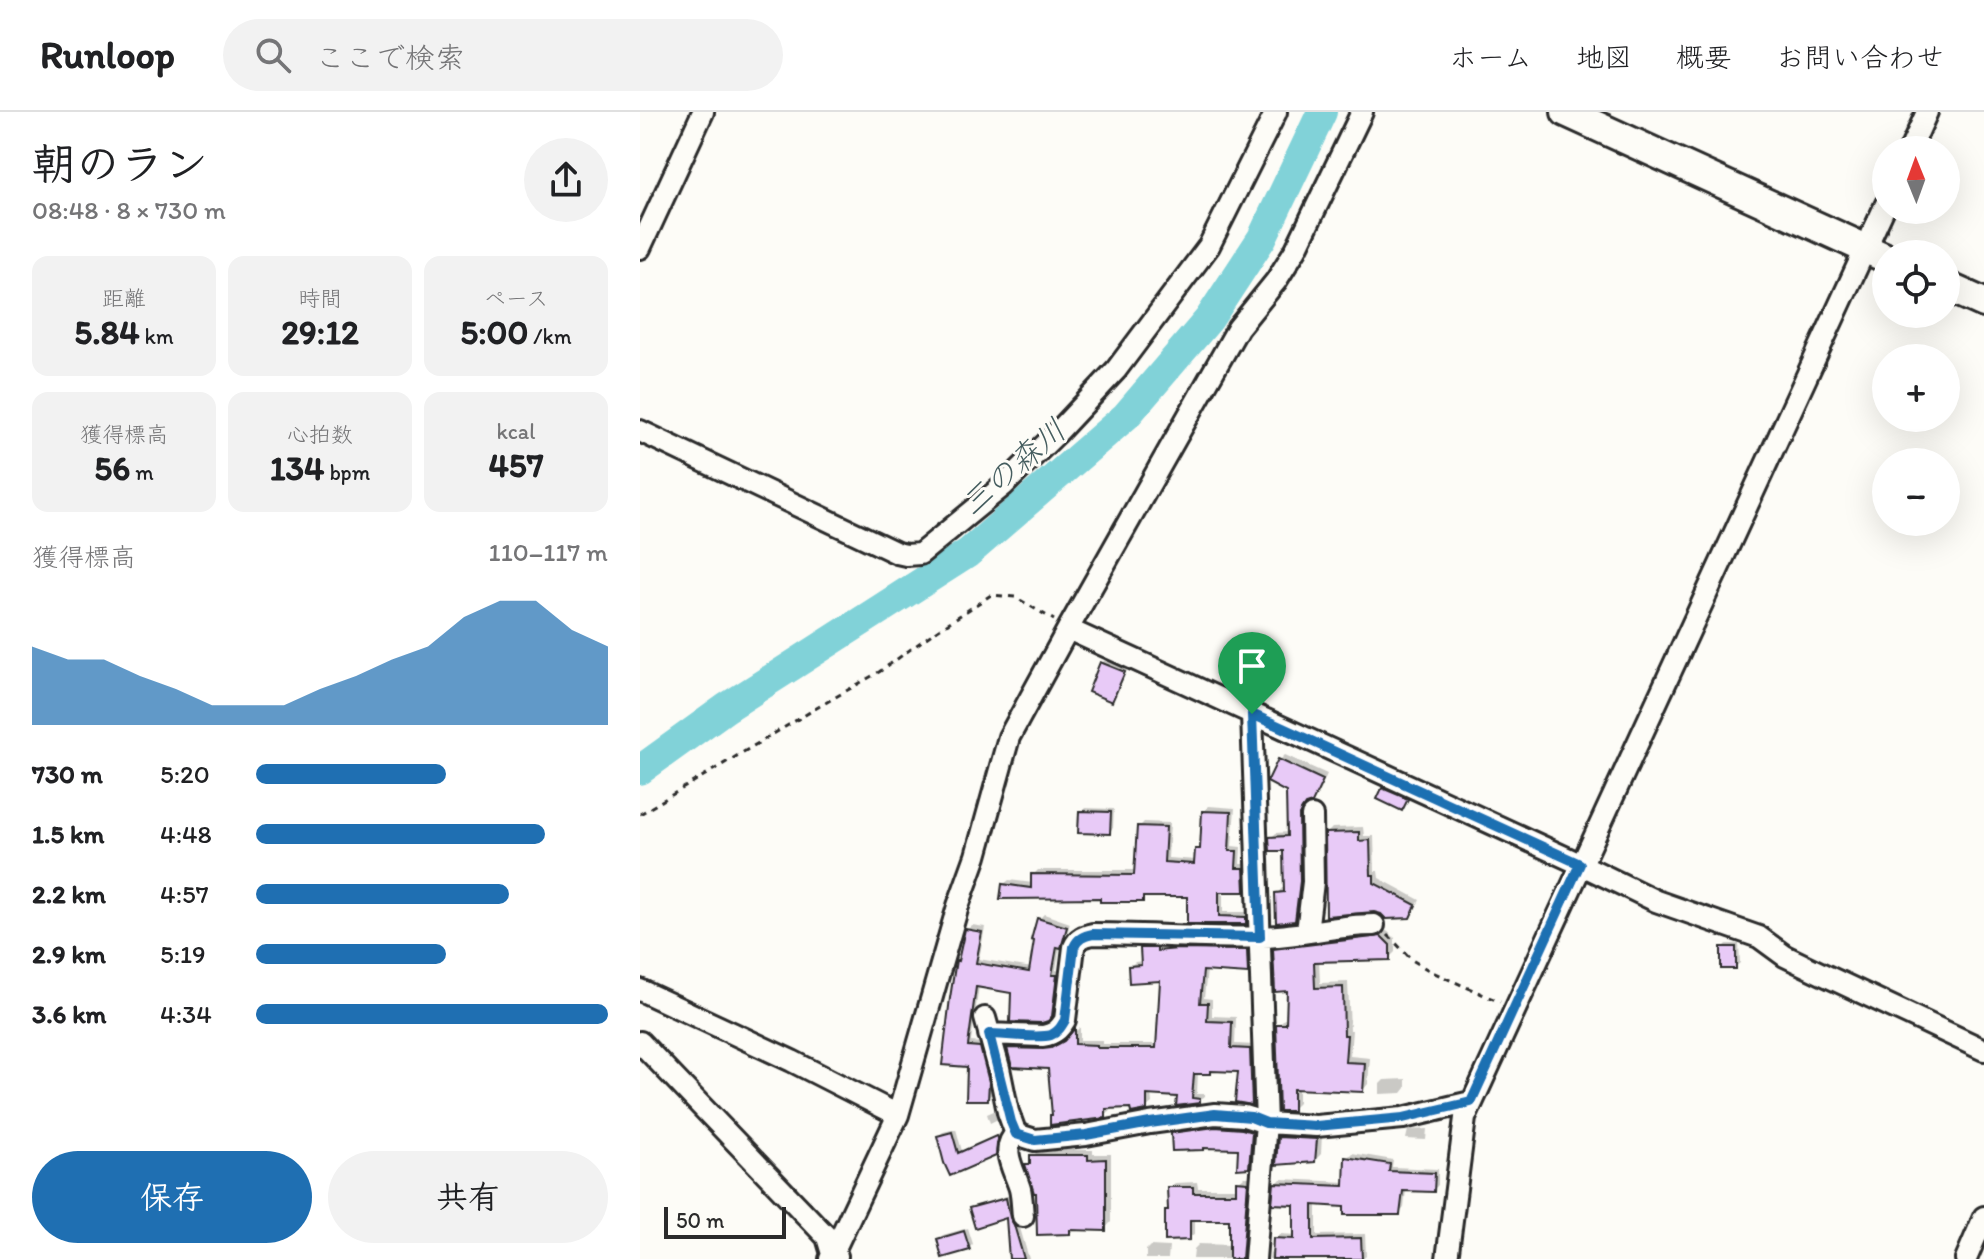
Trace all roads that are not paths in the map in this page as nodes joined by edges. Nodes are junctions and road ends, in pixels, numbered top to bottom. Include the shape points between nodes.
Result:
1 (703, 112) edge
2 (1276, 112) edge
3 (1362, 112) edge
4 (1566, 112) edge
5 (1927, 112) edge
6 (1916, 136) edge
7 (640, 248) edge
8 (1872, 251) edge
9 (1872, 261) edge
10 (1960, 292) edge
11 (1984, 303) edge
12 (640, 431) edge
13 (1068, 629) junction
14 (1252, 714) junction
15 (1312, 816) dead end
16 (1580, 864) junction
17 (1374, 925) road end
18 (1307, 932) junction
19 (1260, 937) junction
20 (640, 990) edge
21 (640, 1042) edge
22 (1984, 1050) edge
23 (1471, 1102) junction
24 (898, 1115) junction
25 (1266, 1123) junction
26 (1016, 1134) junction
27 (1023, 1216) dead end
28 (1984, 1217) edge
29 (835, 1257) edge
30 (1255, 1259) edge
31 (1447, 1259) edge
32 (1966, 1259) edge

1 - 7 street
2 - 12 street via 1209,246 1116,370 1003,486 920,554 897,553
3 - 13 street via 1296,249 1238,328
4 - 8 street
5 - 6 street
9 - 16 street
10 - 11 street
13 - 14 street
13 - 24 street via 1009,737
14 - 16 street
14 - 19 street
15 - 18 street
16 - 22 street via 1656,901 1759,937 1785,956
16 - 23 street
17 - 18 street
18 - 19 street
19 - 25 street
19 - 26 street via 1093,934 1078,939 1061,1027 1043,1036 987,1026
20 - 24 street
21 - 29 street via 827,1237
23 - 25 street via 1403,1118 1316,1126
23 - 31 street
24 - 29 street
25 - 26 street via 1215,1114 1086,1135 1035,1140
25 - 30 street
26 - 27 street via 1008,1146 1009,1161
28 - 32 street

